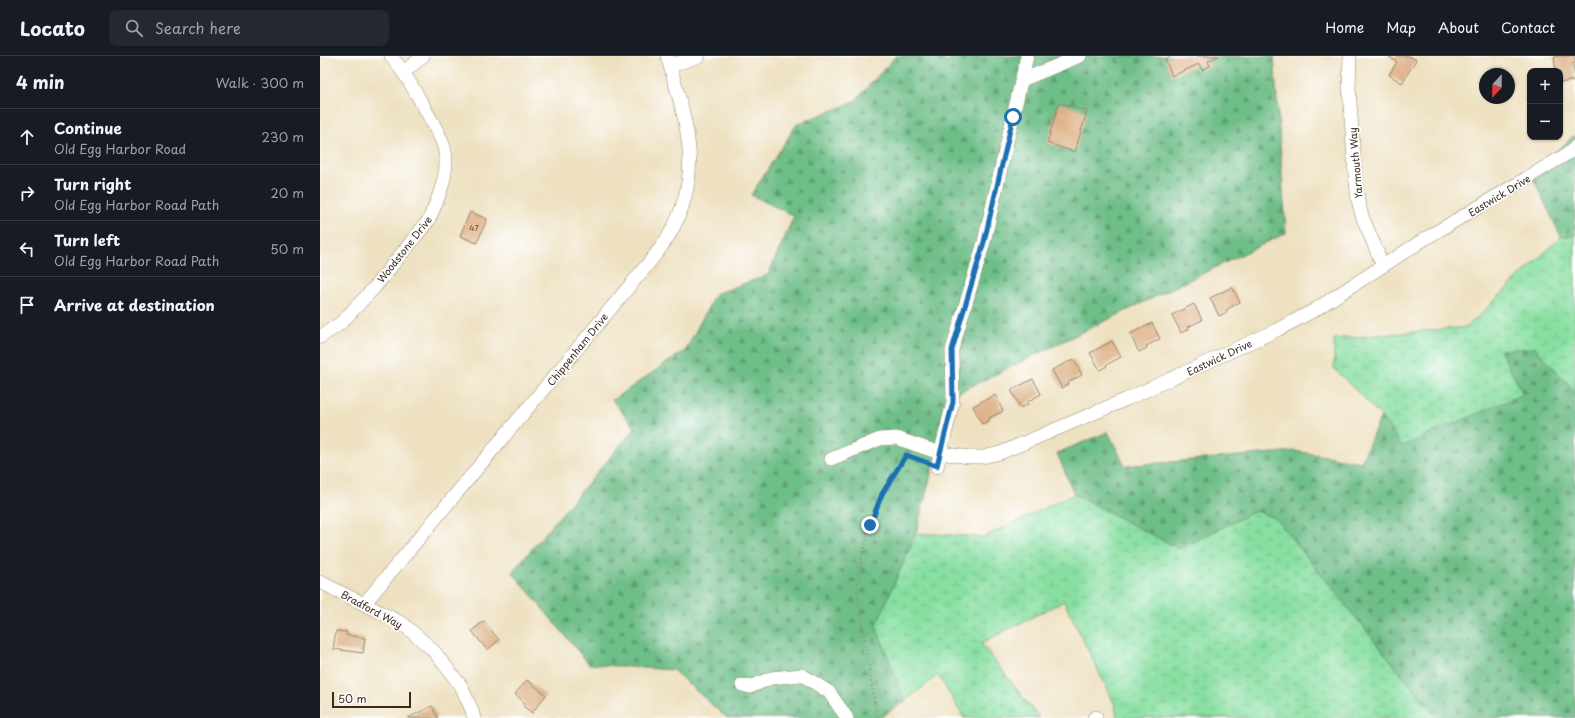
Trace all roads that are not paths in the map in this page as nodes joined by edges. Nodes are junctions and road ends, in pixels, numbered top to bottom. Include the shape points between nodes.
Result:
1 (391, 56) edge
2 (423, 56) edge
3 (699, 56) edge
4 (1027, 56) edge
5 (1080, 56) edge
6 (1350, 56) edge
7 (668, 61) edge
8 (404, 72) junction
9 (1022, 80) junction
10 (1575, 147) edge
11 (1382, 266) junction
12 (320, 337) edge
13 (940, 453) junction
14 (831, 459) dead end
15 (937, 466) road end
16 (320, 582) edge
17 (364, 604) junction
18 (742, 685) dead end
19 (474, 718) edge
20 (847, 718) edge

1 - 8 street, Woodstone Drive
2 - 8 street
3 - 7 street
4 - 9 street
5 - 9 street
6 - 11 street, Yarmouth Way via 1349,88 1358,200
7 - 17 street, Chippenham Drive via 687,129 690,162 684,201 668,237
8 - 12 street, Woodstone Drive via 438,132 444,148 444,179 428,221 374,288 341,323
9 - 13 street via 984,242 952,350 953,402
10 - 11 street, Eastwick Drive
11 - 13 street, Eastwick Drive via 1277,330 1127,399 1000,453 983,457
13 - 14 street, Eastwick Drive via 896,438 880,439
13 - 15 street
16 - 17 street, Bradford Way
17 - 19 street, Bradford Way via 402,623 433,650 461,686
18 - 20 street via 750,687 771,678 802,675 829,692

